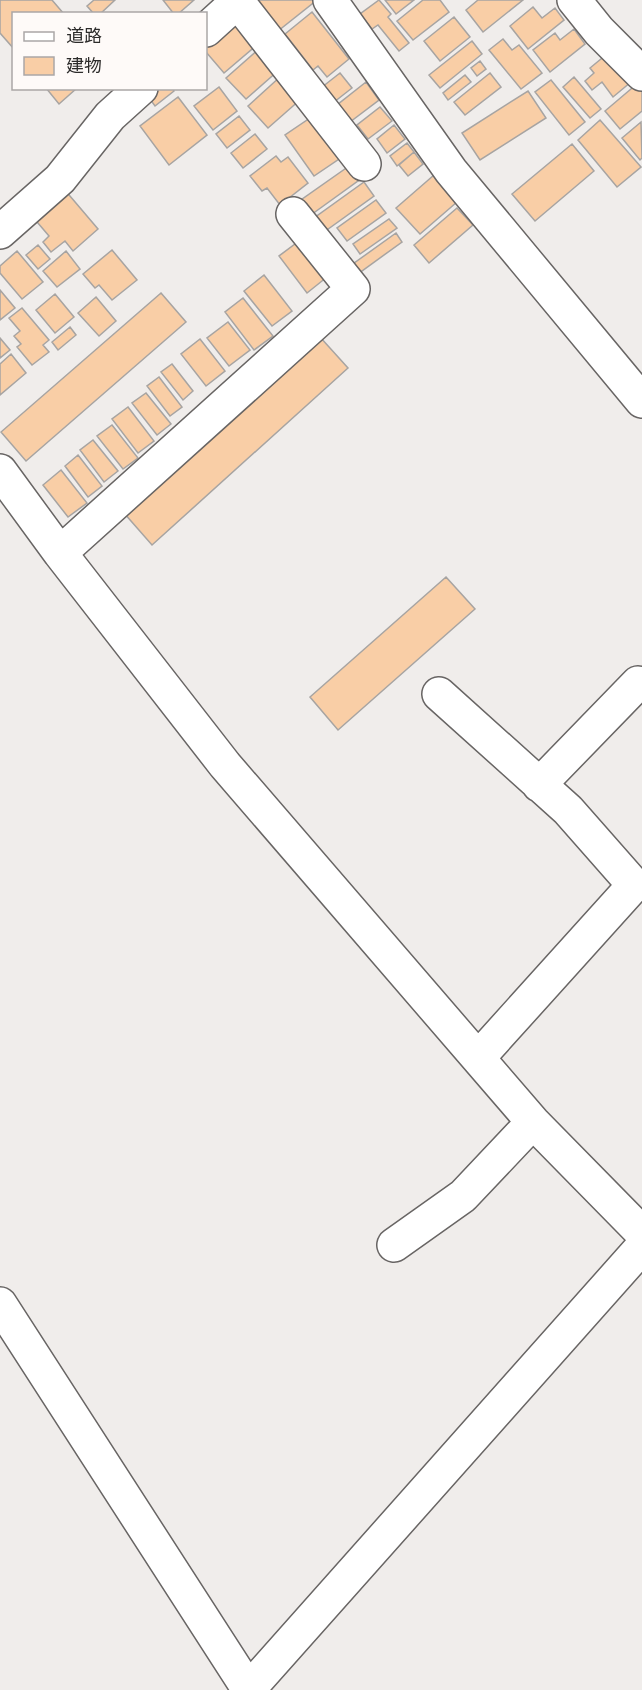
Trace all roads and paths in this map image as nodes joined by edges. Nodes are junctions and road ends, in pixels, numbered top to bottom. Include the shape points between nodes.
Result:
1 (330, 0) edge
2 (574, 0) edge
3 (238, 1) edge
4 (207, 29) edge
5 (642, 74) edge
6 (139, 90) edge
7 (364, 165) dead end
8 (293, 213) dead end
9 (0, 232) edge
10 (637, 385) edge
11 (0, 471) edge
12 (60, 553) junction
13 (638, 683) dead end
14 (439, 694) dead end
15 (539, 785) junction
16 (478, 1058) junction
17 (533, 1122) junction
18 (394, 1245) dead end
19 (640, 1251) edge
20 (0, 1304) edge
21 (248, 1690) edge

1 - 10 street via 451,171
2 - 5 street
3 - 4 street
3 - 7 street
6 - 9 street via 110,116 60,179
8 - 12 street via 353,289
11 - 12 street
12 - 16 street via 225,765
13 - 15 street
14 - 15 street
15 - 16 street via 568,810 634,885
16 - 17 street
17 - 18 street via 463,1196
17 - 19 street
19 - 21 street
20 - 21 street

